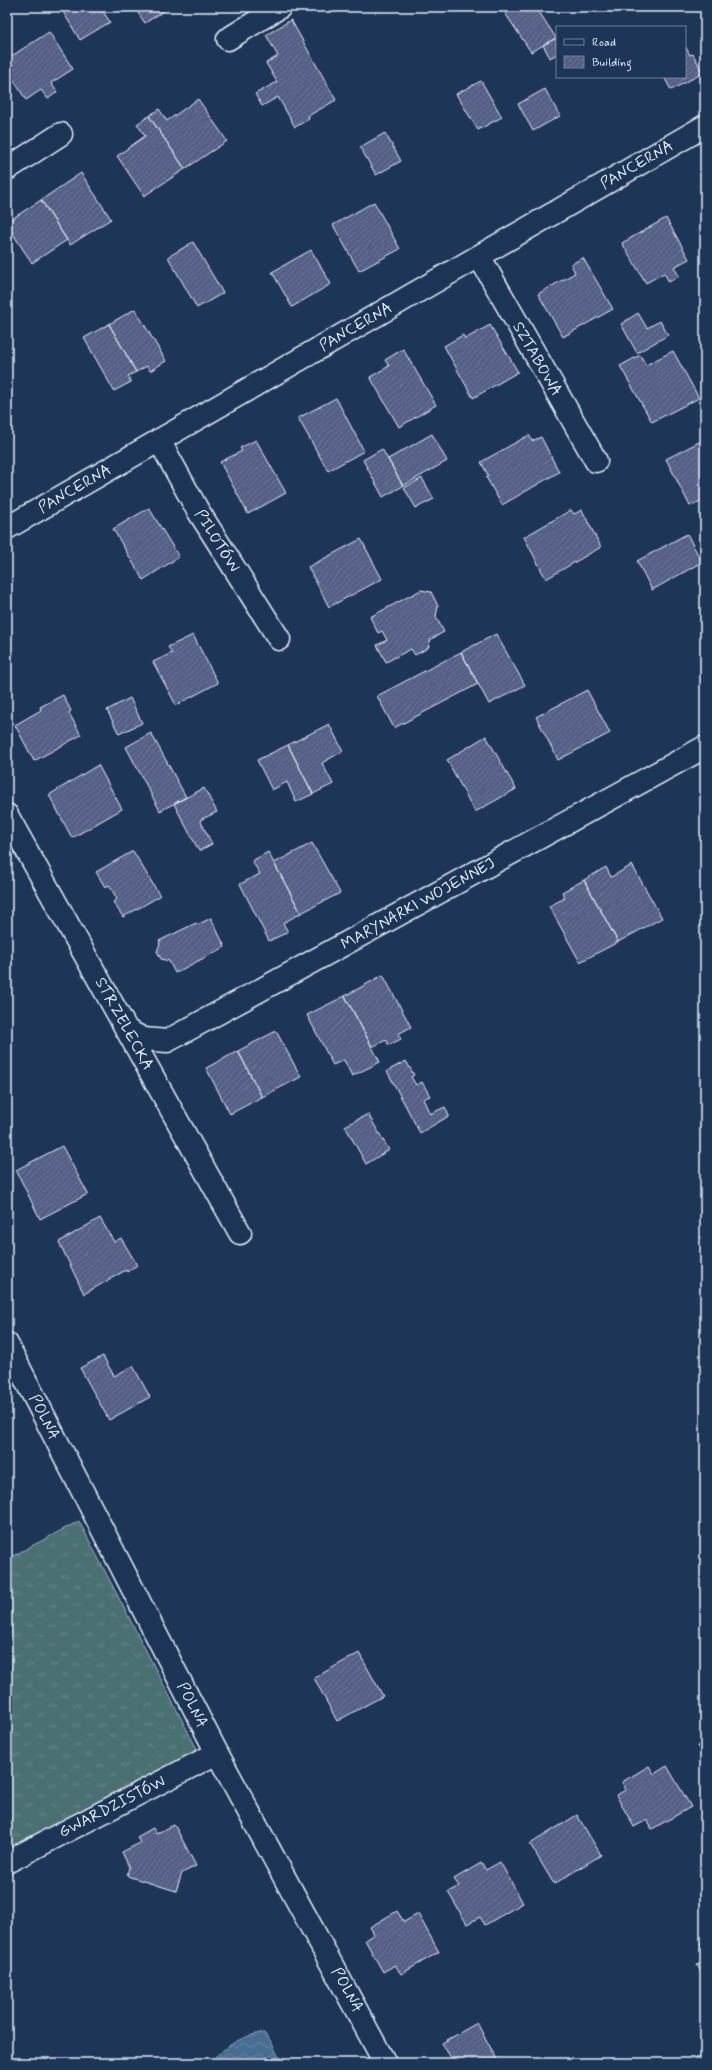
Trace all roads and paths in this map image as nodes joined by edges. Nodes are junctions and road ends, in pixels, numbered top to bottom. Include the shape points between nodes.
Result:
1 (280, 7) edge
2 (228, 39) dead end
3 (705, 126) edge
4 (61, 134) dead end
5 (9, 163) edge
6 (479, 256) junction
7 (159, 440) junction
8 (596, 461) dead end
9 (7, 528) edge
10 (279, 639) dead end
11 (705, 747) edge
12 (7, 815) edge
13 (128, 1031) junction
14 (240, 1233) dead end
15 (7, 1344) edge
16 (217, 1753) junction
17 (7, 1862) edge
18 (385, 2063) edge

1 - 2 street
3 - 6 street, PANCERNA
4 - 5 street
6 - 7 street, PANCERNA
6 - 8 street, SZTABOWA
7 - 9 street, PANCERNA
7 - 10 street, PILOTÓW via 197,509
11 - 13 street, MARYNARKI WOJENNEJ via 167,1041 144,1038
12 - 13 street, STRZELECKA
13 - 14 street, STRZELECKA
15 - 16 street, POLNA
16 - 17 street, GWARDZISTÓW
16 - 18 street, POLNA

